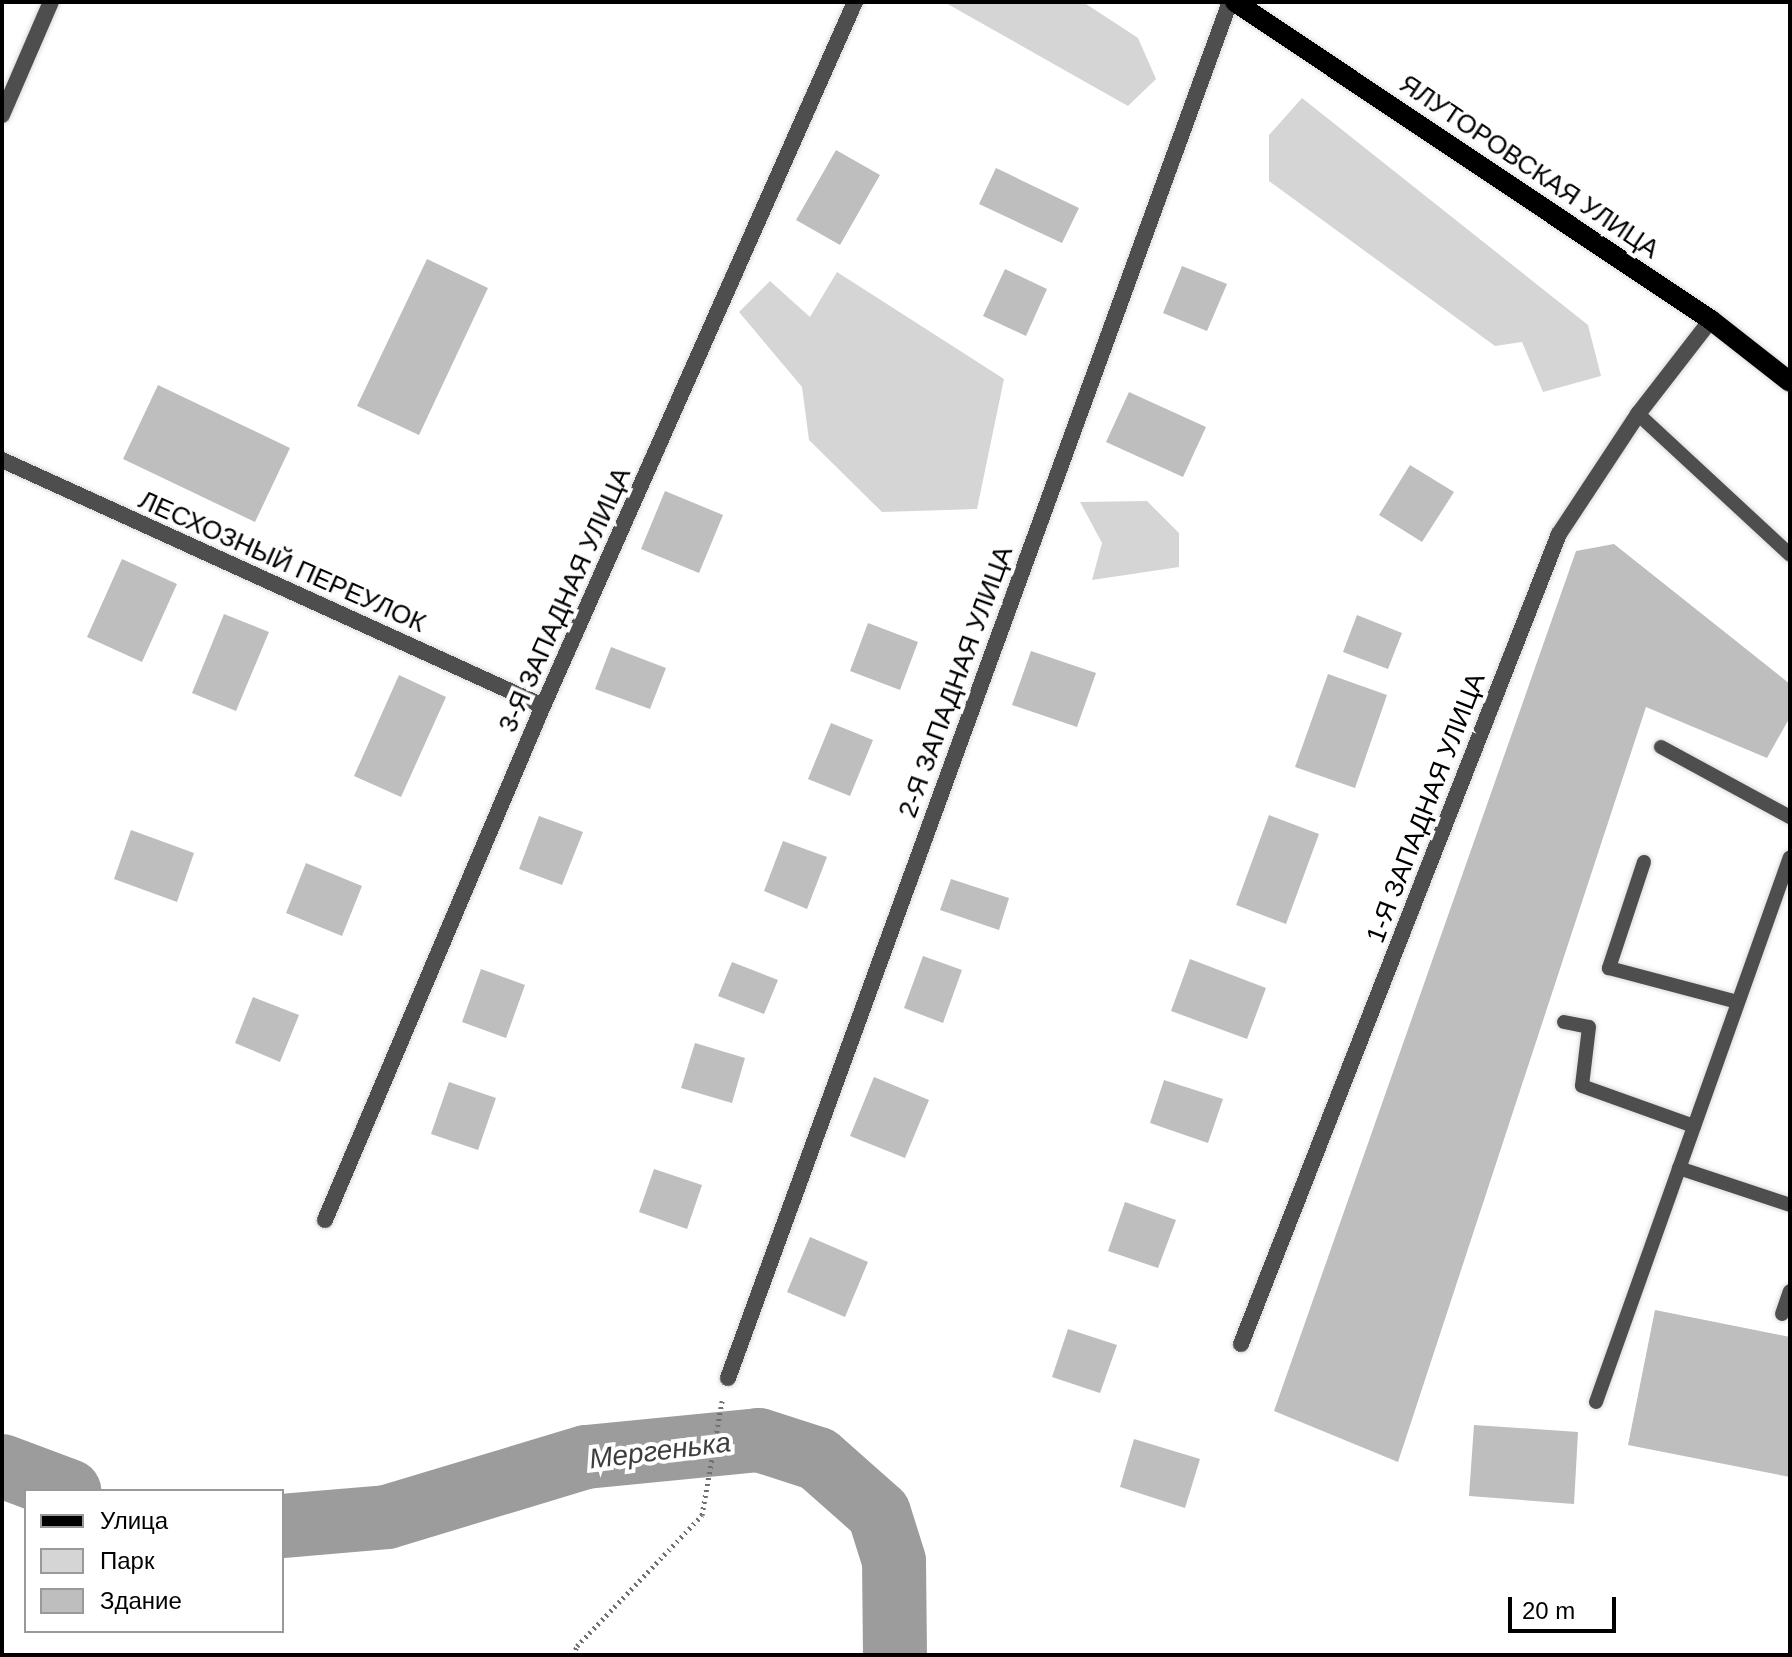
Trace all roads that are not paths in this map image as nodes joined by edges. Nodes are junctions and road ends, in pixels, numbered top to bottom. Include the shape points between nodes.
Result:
1 (51, 2) edge
2 (855, 2) edge
3 (1232, 2) edge
4 (2, 115) edge
5 (1711, 320) junction
6 (1790, 382) edge
7 (1638, 414) junction
8 (2, 460) edge
9 (1789, 551) edge
10 (543, 706) junction
11 (1661, 747) dead end
12 (1790, 817) edge
13 (1790, 857) edge
14 (1644, 862) dead end
15 (1738, 1002) junction
16 (1564, 1022) dead end
17 (1694, 1126) junction
18 (1679, 1168) junction
19 (1790, 1205) edge
20 (325, 1220) dead end
21 (1790, 1291) edge
22 (1782, 1314) dead end
23 (1241, 1344) dead end
24 (728, 1378) dead end
25 (1596, 1402) dead end

1 - 4 street
2 - 10 street, 3-Я ЗАПАДНАЯ УЛИЦА
3 - 5 main road, ЯЛУТОРОВСКАЯ УЛИЦА
3 - 24 street, 2-Я ЗАПАДНАЯ УЛИЦА
5 - 6 main road, ЯЛУТОРОВСКАЯ УЛИЦА
5 - 7 street, 1-Я ЗАПАДНАЯ УЛИЦА
7 - 9 lane
7 - 23 street, 1-Я ЗАПАДНАЯ УЛИЦА via 1559,534
8 - 10 street, ЛЕСХОЗНЫЙ ПЕРЕУЛОК
10 - 20 street, 3-Я ЗАПАДНАЯ УЛИЦА
11 - 12 lane
13 - 15 lane
14 - 15 lane via 1609,968
15 - 17 lane
16 - 17 lane via 1589,1027 1582,1086
17 - 18 lane
18 - 19 lane
18 - 25 lane
21 - 22 lane

